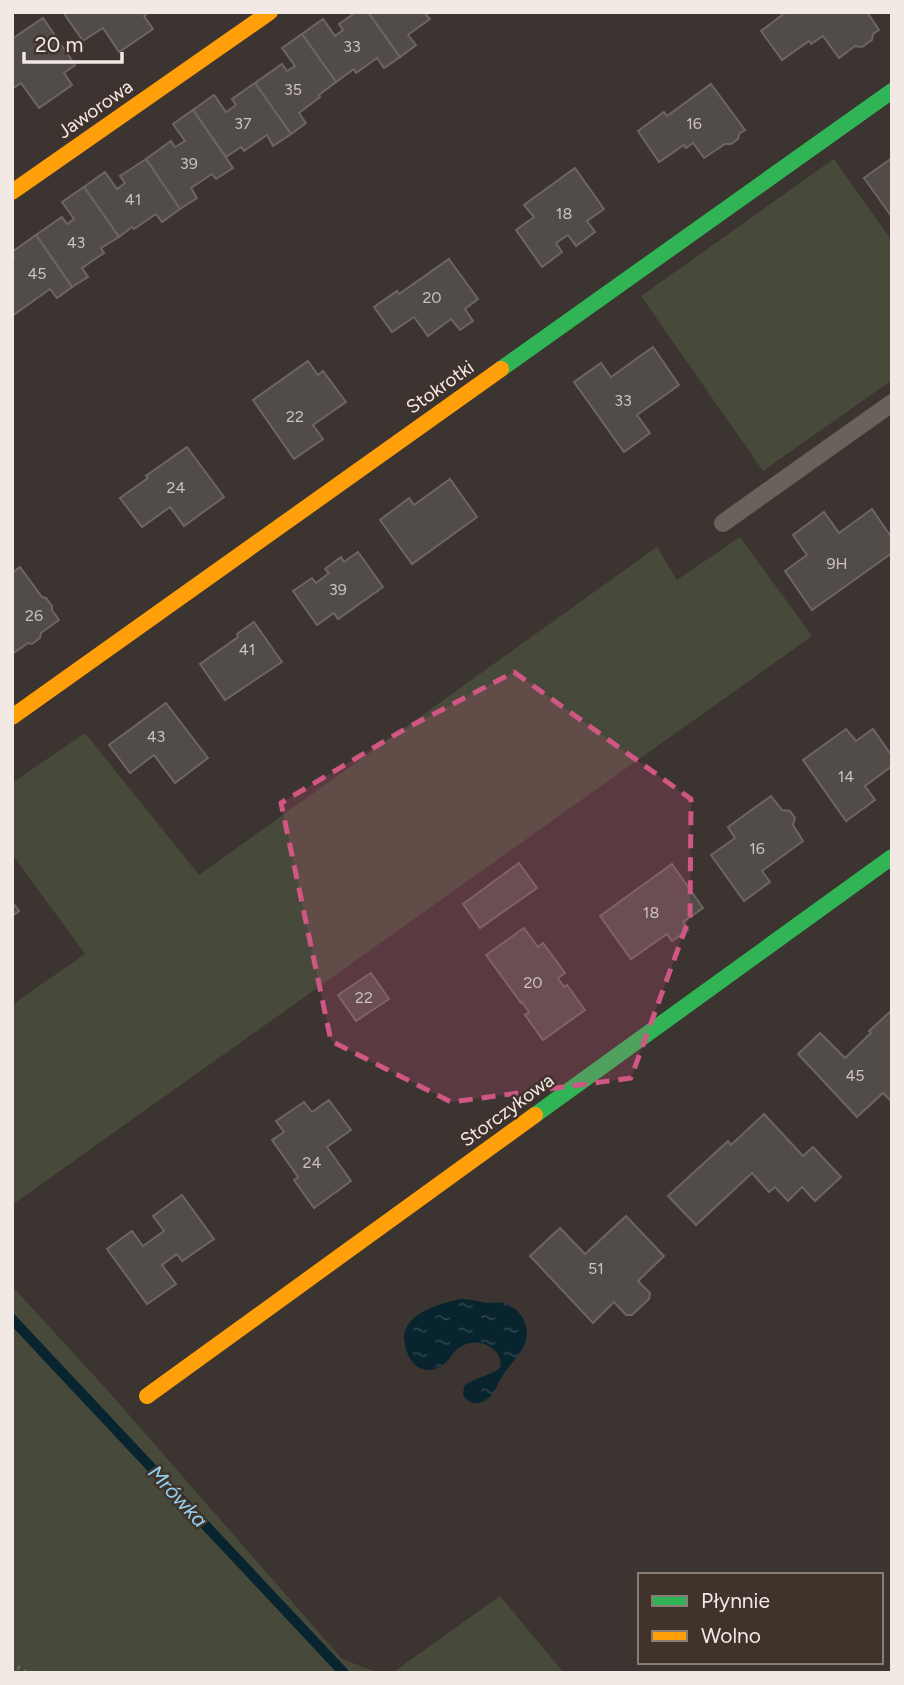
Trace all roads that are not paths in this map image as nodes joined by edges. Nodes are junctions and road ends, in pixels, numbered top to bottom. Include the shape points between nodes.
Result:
1 (270, 12) edge
2 (892, 91) edge
3 (12, 192) edge
4 (892, 403) edge
5 (723, 523) dead end
6 (12, 717) edge
7 (892, 858) edge
8 (147, 1396) dead end

1 - 3 street, Jaworowa
2 - 6 street, Stokrotki
4 - 5 lane
7 - 8 street, Storczykowa

